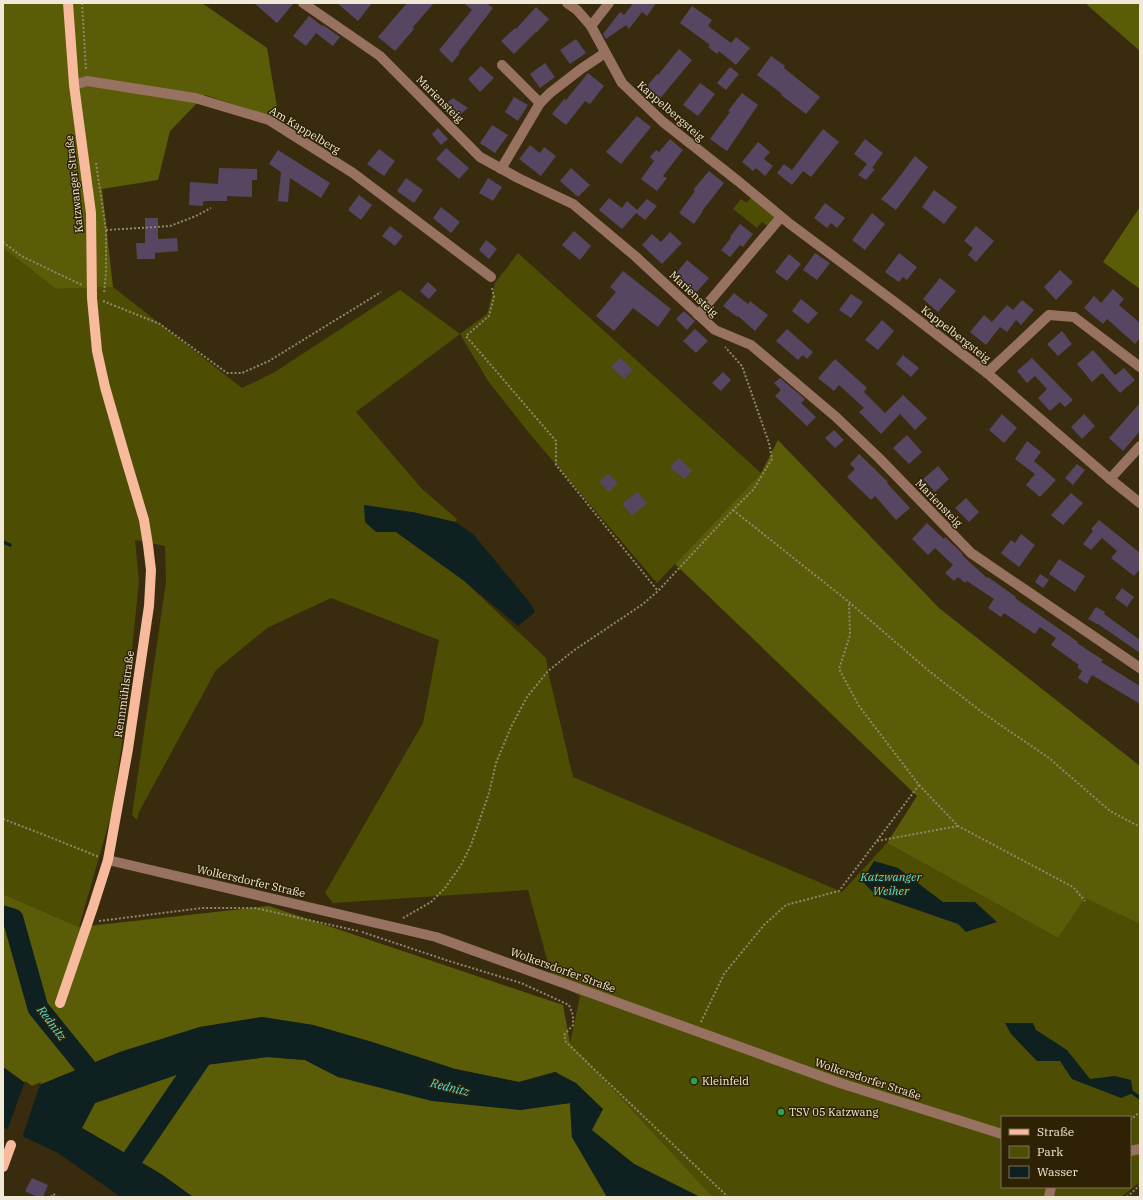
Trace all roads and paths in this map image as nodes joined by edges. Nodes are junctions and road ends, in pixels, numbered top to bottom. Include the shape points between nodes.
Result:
1 (68, 3) edge
2 (82, 3) edge
3 (303, 3) edge
4 (567, 3) edge
5 (609, 3) edge
6 (591, 26) junction
7 (605, 53) junction
8 (502, 65) dead end
9 (87, 81) junction
10 (74, 85) junction
11 (540, 103) junction
12 (500, 168) junction
13 (211, 208) dead end
14 (781, 217) junction
15 (106, 230) dead end
16 (3, 242) edge
17 (491, 277) joint
18 (92, 290) junction
19 (381, 292) dead end
20 (104, 294) dead end
21 (698, 315) junction
22 (715, 330) junction
23 (1140, 367) edge
24 (987, 373) junction
25 (105, 386) joint
26 (1140, 446) edge
27 (1110, 479) junction
28 (1140, 503) edge
29 (733, 510) junction
30 (658, 591) junction
31 (849, 602) junction
32 (1140, 668) edge
33 (919, 785) junction
34 (3, 819) edge
35 (958, 826) junction
36 (1140, 827) edge
37 (876, 841) junction
38 (108, 860) junction
39 (1085, 901) dead end
40 (96, 921) dead end
41 (390, 926) junction
42 (60, 1003) dead end
43 (696, 1031) junction
44 (1140, 1112) edge
45 (1131, 1119) edge
46 (1001, 1134) edge
47 (11, 1144) dead end
48 (5, 1155) edge
49 (3, 1167) edge
50 (1140, 1185) edge
51 (51, 1197) edge
52 (58, 1197) edge
53 (728, 1197) edge
54 (1127, 1197) edge

1 - 10 main road, Katzwanger Straße
2 - 9 path
3 - 12 street, Mariensteig via 380,56 480,157
4 - 6 street, Kappelbergsteig
5 - 6 street
6 - 7 street, Kappelbergsteig
7 - 11 street via 550,92
7 - 14 street, Kappelbergsteig via 622,83 663,122
8 - 11 street
9 - 10 street, Am Kappelberg
9 - 17 street, Am Kappelberg via 195,98 268,120 353,173
10 - 18 main road, Katzwanger Straße via 91,213
11 - 12 street
12 - 21 street, Mariensteig via 573,204 635,256
13 - 15 path via 170,226
14 - 21 street
14 - 24 street, Kappelbergsteig
16 - 18 path via 21,256
17 - 30 path via 494,298 489,316 466,336 556,441 556,465
18 - 25 main road, Katzwanger Straße via 97,351
19 - 20 path via 269,361 242,373 227,373 160,324 102,301
21 - 22 street, Mariensteig
22 - 29 path via 742,366 769,443 772,459 753,490
22 - 32 street, Mariensteig via 751,345 830,412 879,458 971,553
23 - 24 street via 1074,317 1049,315
24 - 27 street, Kappelbergsteig
25 - 38 main road, Rennmühlstraße via 144,520 151,570 149,606 129,741
26 - 27 street
27 - 28 street, Kappelbergsteig
29 - 30 path
29 - 31 path
30 - 41 path via 548,671 527,697 496,763 471,844 461,865 445,888 431,902
31 - 33 path via 850,635 839,669 859,706
31 - 36 path via 929,671 983,713 1049,758 1110,811
33 - 35 path
33 - 37 path
34 - 38 path
35 - 37 path
35 - 39 path via 1073,887
37 - 43 path via 839,891 786,905 764,924 724,974
38 - 41 street, Wolkersdorfer Straße
38 - 42 main road, Rennmühlstraße
40 - 53 path via 203,908 255,908 362,932 521,983 568,1006 573,1015 573,1025 564,1035 566,1042
41 - 43 street, Wolkersdorfer Straße via 436,937
43 - 46 street, Wolkersdorfer Straße via 840,1083
44 - 45 path
47 - 48 main road
48 - 49 main road
50 - 54 path
51 - 52 path via 52,1194

